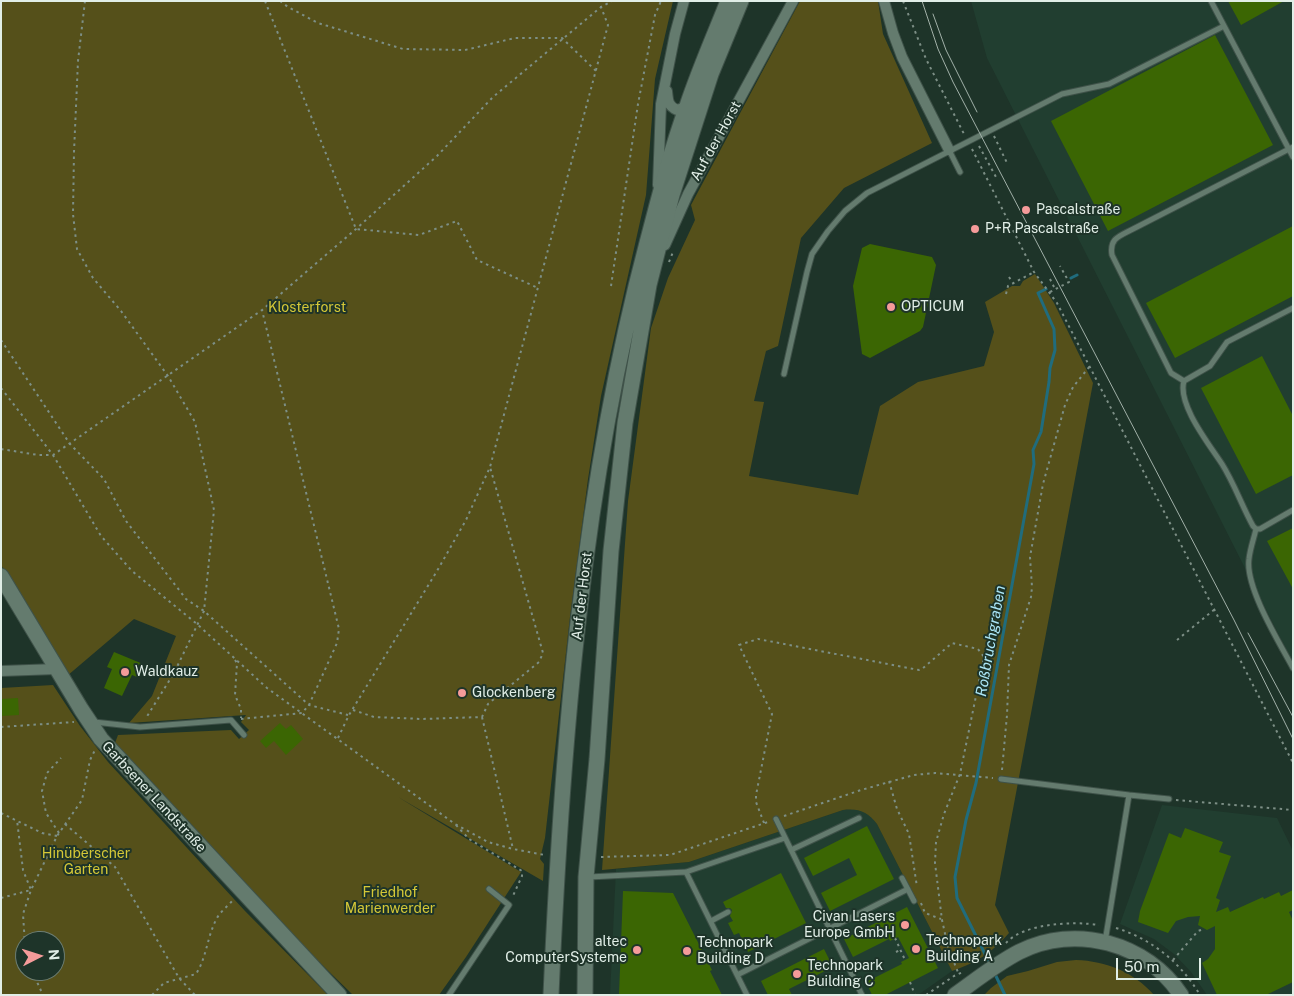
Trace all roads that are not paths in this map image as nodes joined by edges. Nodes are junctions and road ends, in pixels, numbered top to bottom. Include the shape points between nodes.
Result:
1 (684, 1) edge
2 (728, 1) edge
3 (741, 1) edge
4 (793, 1) edge
5 (884, 1) edge
6 (1211, 1) edge
7 (1224, 26) junction
8 (667, 80) junction
9 (686, 108) junction
10 (1291, 148) edge
11 (949, 150) junction
12 (1293, 158) edge
13 (960, 172) dead end
14 (657, 204) junction
15 (649, 285) junction
16 (1293, 308) edge
17 (784, 374) dead end
18 (1184, 381) junction
19 (1293, 510) edge
20 (1256, 529) junction
21 (1, 576) edge
22 (1293, 668) edge
23 (57, 669) junction
24 (1, 671) edge
25 (89, 721) junction
26 (244, 735) dead end
27 (1002, 779) road end
28 (1129, 795) junction
29 (1169, 799) road end
30 (859, 818) dead end
31 (776, 819) road end
32 (785, 838) junction
33 (791, 850) junction
34 (686, 872) junction
35 (586, 877) junction
36 (902, 878) dead end
37 (489, 889) dead end
38 (908, 889) junction
39 (917, 899) road end
40 (728, 912) dead end
41 (711, 921) junction
42 (830, 929) junction
43 (1105, 942) junction
44 (737, 975) junction
45 (339, 995) edge
46 (449, 995) edge
47 (551, 995) edge
48 (585, 995) edge
49 (747, 995) edge
50 (862, 995) edge
51 (955, 995) edge
52 (1182, 995) edge

1 - 8 street, Auf der Horst
2 - 9 street, Auf der Horst
3 - 15 street, Auf der Horst via 697,113
4 - 15 street, Auf der Horst via 688,194
5 - 11 street via 902,57
6 - 7 lane
7 - 10 lane
7 - 11 lane via 1108,84 1062,94
8 - 9 street, Auf der Horst via 668,104 677,110
8 - 14 street, Auf der Horst via 661,104
9 - 14 street, Auf der Horst
10 - 12 lane
10 - 18 lane via 1113,240 1110,247 1112,255 1172,374
11 - 13 lane
11 - 17 lane via 867,193 828,231 812,254
14 - 47 street, Auf der Horst via 619,360 587,550 565,755
15 - 35 street, Auf der Horst via 634,361 618,482
16 - 18 lane via 1227,342 1210,366
18 - 20 lane via 1185,401
19 - 20 lane
20 - 22 lane via 1248,559 1253,589
21 - 23 street, Garbsener Landstraße
23 - 24 street
23 - 25 street, Garbsener Landstraße
25 - 26 lane via 140,727 231,720
25 - 45 street, Garbsener Landstraße via 111,751
27 - 28 lane
28 - 29 lane
28 - 43 lane
30 - 33 lane
31 - 32 lane
32 - 33 lane
32 - 34 lane
33 - 42 lane
34 - 35 lane
34 - 41 lane
35 - 48 street, Auf der Horst
36 - 38 lane
37 - 46 lane via 510,905
38 - 39 lane
38 - 42 lane
40 - 41 lane
41 - 44 lane
42 - 44 lane
42 - 50 lane
43 - 51 street via 1052,941 1018,952
43 - 52 street via 1135,953 1162,972
44 - 49 lane

